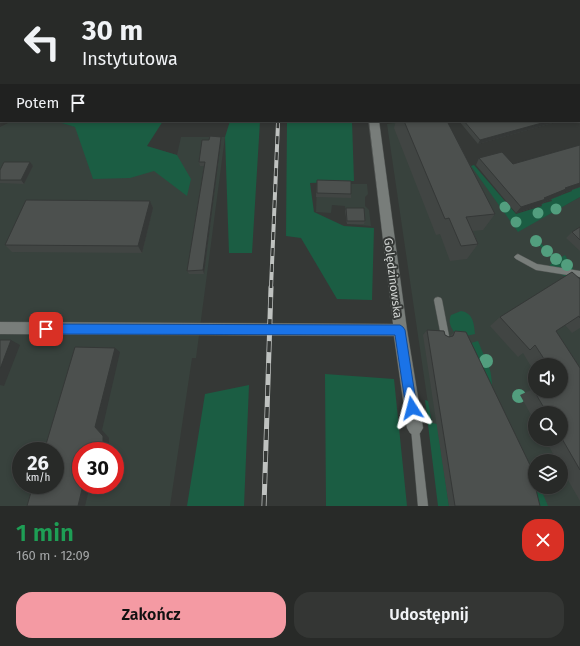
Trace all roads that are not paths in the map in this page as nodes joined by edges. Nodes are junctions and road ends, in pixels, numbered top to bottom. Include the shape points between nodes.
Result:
1 (374, 122) edge
2 (518, 257) dead end
3 (580, 274) edge
4 (438, 300) dead end
5 (0, 328) edge
6 (400, 330) junction
7 (445, 336) edge
8 (415, 428) joint
9 (423, 506) edge

1 - 6 street, Golędzinowska
2 - 3 lane via 536,267
4 - 7 lane
5 - 6 street
6 - 8 street, Golędzinowska
8 - 9 lane, Golędzinowska

